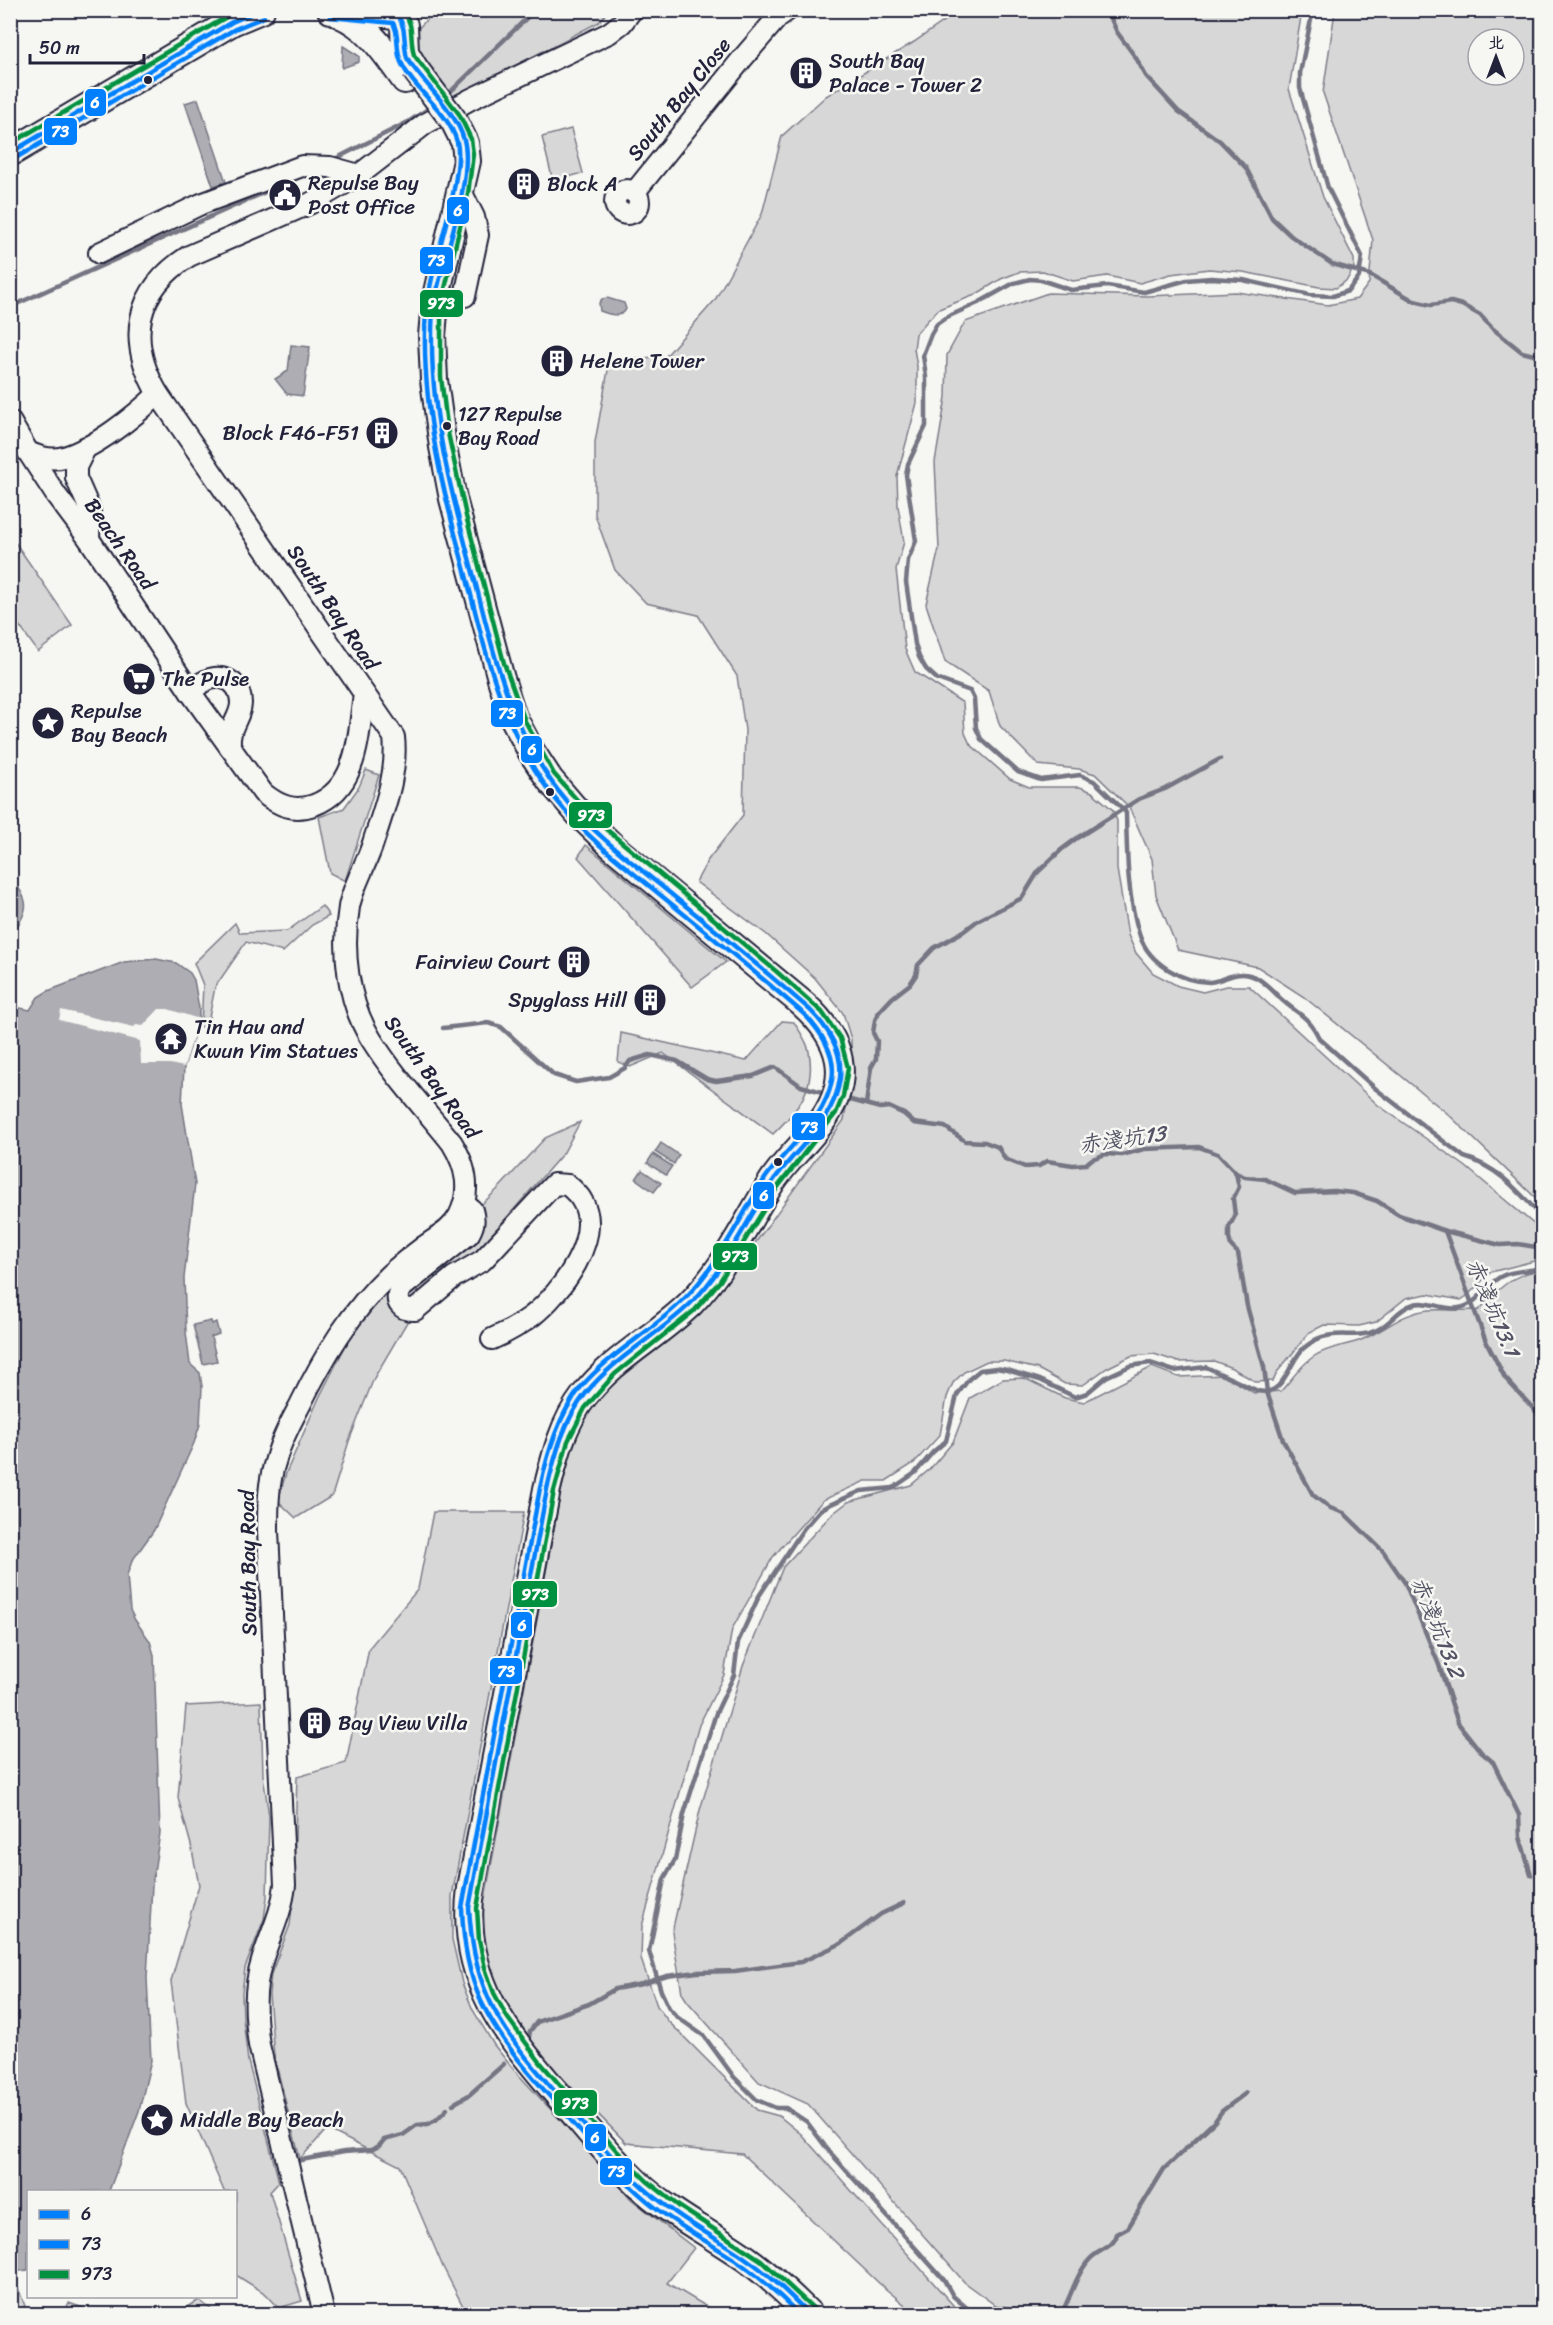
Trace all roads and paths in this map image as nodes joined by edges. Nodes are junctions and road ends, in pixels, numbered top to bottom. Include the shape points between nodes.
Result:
1 (261, 10) edge
2 (331, 10) edge
3 (632, 10) edge
4 (788, 10) edge
5 (229, 16) edge
6 (401, 20) edge
7 (376, 40) junction
8 (410, 75) junction
9 (10, 153) edge
10 (352, 172) junction
11 (461, 190) junction
12 (634, 193) dead end
13 (99, 253) dead end
14 (465, 296) dead end
15 (158, 394) junction
16 (10, 421) edge
17 (86, 447) junction
18 (28, 452) junction
19 (89, 539) junction
20 (191, 693) junction
21 (364, 694) junction
22 (230, 747) junction
23 (464, 1204) junction
24 (492, 1339) dead end
25 (324, 2314) edge
26 (809, 2314) edge

1 - 5 main road
2 - 6 main road
2 - 7 main road via 356,23
3 - 10 street, South Bay Road via 609,33 471,99
4 - 12 street, South Bay Close via 778,16
5 - 9 main road
6 - 7 main road via 399,44 389,47
6 - 8 main road
7 - 8 main road
8 - 11 main road, bridge via 447,125 462,136 467,154
10 - 13 street via 302,166 201,204
10 - 15 street, South Bay Road via 311,203 189,256 159,280 144,309 140,329 142,361
11 - 14 street via 478,235
11 - 26 main road via 434,307 435,394 453,499 513,717 550,780 580,815 817,1017 835,1044 840,1072 835,1098 826,1115 771,1184 724,1264 681,1312 592,1386 561,1436 471,1888 472,1952 485,1995 508,2035 621,2168 654,2198 759,2268
15 - 17 street via 130,419
15 - 21 street, South Bay Road
16 - 18 street, Beach Road
17 - 18 street via 54,458
17 - 19 street via 76,467 76,478 90,510
18 - 19 street, Beach Road
19 - 20 street, Beach Road
20 - 22 street, Beach Road
20 - 22 street via 209,678 232,683 241,705 231,726
21 - 22 street, Beach Road via 357,748 349,773 338,790 324,801 306,808 277,804 263,793
21 - 23 street, South Bay Road via 394,737 396,757 367,862 349,904 345,941 349,978 369,1036 463,1161 467,1183
23 - 24 street via 474,1216 470,1234 400,1289 398,1302 402,1308 415,1310 454,1277 483,1260 554,1184 568,1185 581,1199 588,1217 581,1252 566,1280 520,1324
23 - 25 street, South Bay Road via 449,1229 391,1273 343,1328 323,1358 281,1442 269,1495 285,1885 279,1916 258,1975 255,2012

